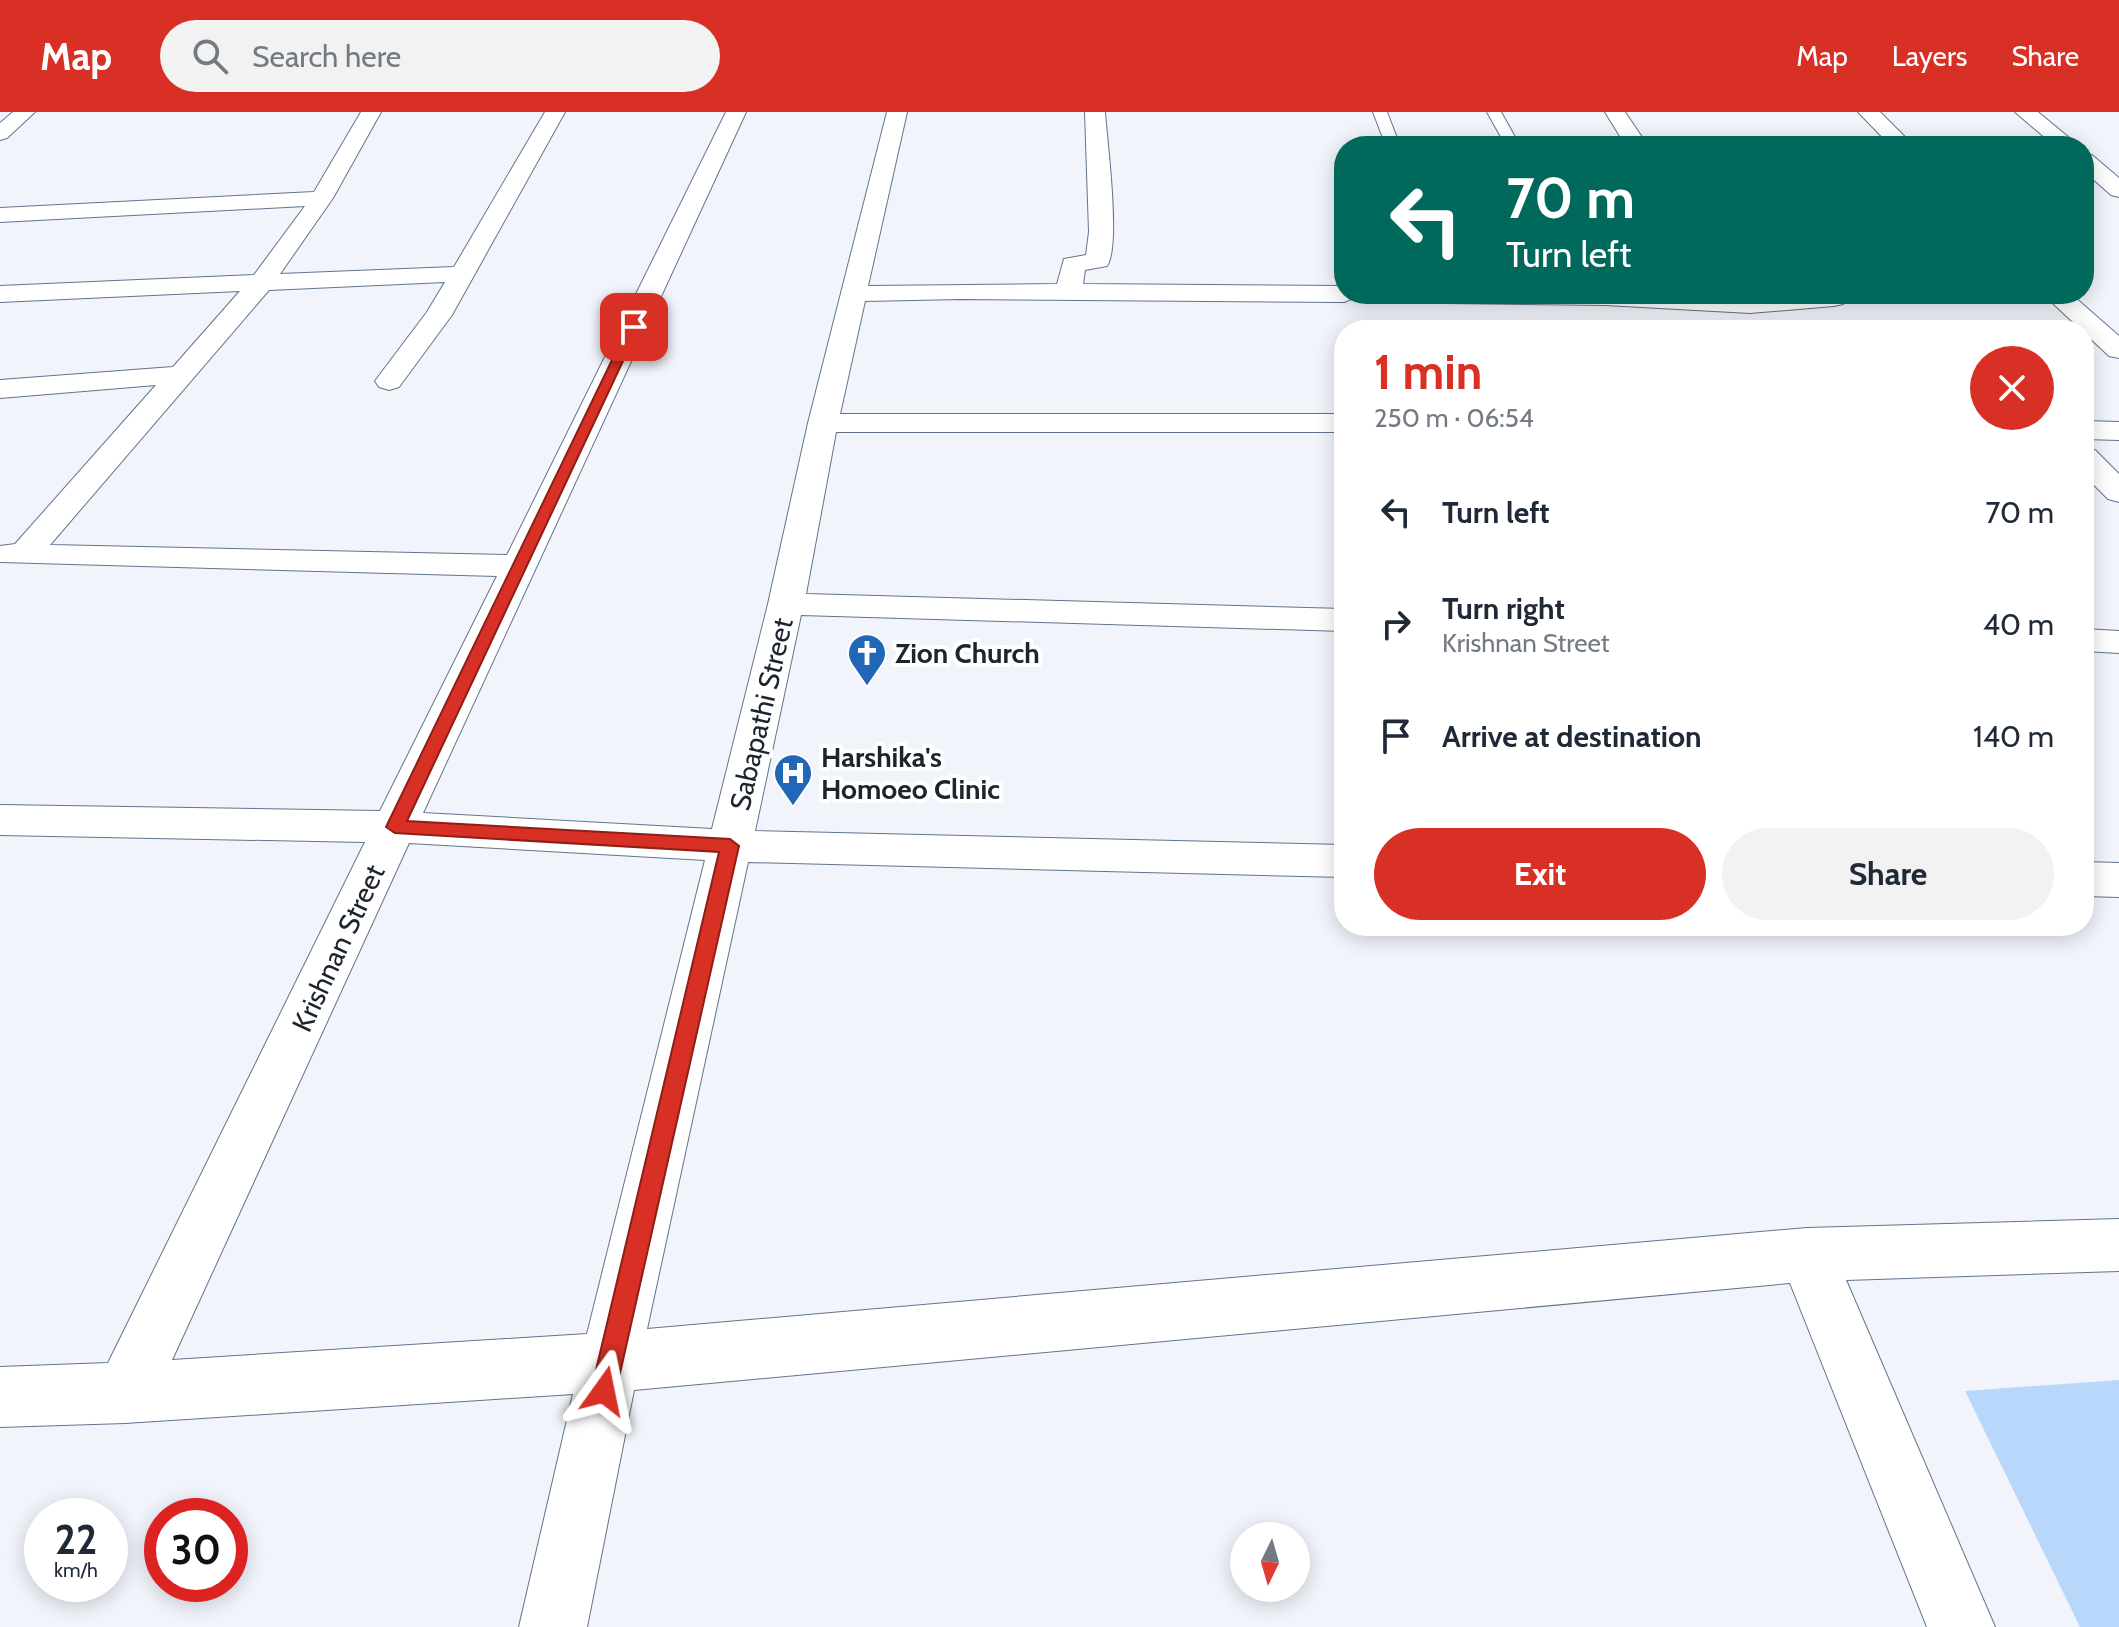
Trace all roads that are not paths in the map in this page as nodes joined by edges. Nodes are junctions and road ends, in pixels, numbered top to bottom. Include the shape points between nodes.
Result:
1 (25, 112) edge
2 (371, 112) edge
3 (555, 112) edge
4 (736, 112) edge
5 (897, 112) edge
6 (1095, 112) edge
7 (1380, 112) edge
8 (1494, 112) edge
9 (1615, 112) edge
10 (1868, 112) edge
11 (2025, 112) edge
12 (0, 134) edge
13 (1389, 136) edge
14 (1507, 136) edge
15 (1631, 136) edge
16 (1893, 136) edge
17 (2055, 136) edge
18 (2094, 169) edge
19 (2119, 190) edge
20 (322, 198) junction
21 (0, 215) edge
22 (461, 274) junction
23 (263, 281) junction
24 (1069, 292) junction
25 (0, 294) edge
26 (854, 294) junction
27 (1334, 294) edge
28 (1732, 304) edge
29 (1762, 304) edge
30 (2067, 304) edge
31 (2085, 320) edge
32 (2094, 328) edge
33 (2119, 350) edge
34 (178, 375) junction
35 (389, 381) dead end
36 (0, 389) edge
37 (823, 423) junction
38 (1334, 423) edge
39 (2094, 430) edge
40 (2119, 431) edge
41 (2094, 467) edge
42 (2119, 492) edge
43 (12, 553) edge
44 (520, 566) junction
45 (786, 604) junction
46 (1334, 620) edge
47 (2094, 641) edge
48 (2119, 642) edge
49 (0, 820) edge
50 (395, 827) junction
51 (730, 846) junction
52 (1334, 861) edge
53 (2094, 879) edge
54 (2119, 880) edge
55 (2119, 1245) edge
56 (1807, 1255) junction
57 (610, 1362) junction
58 (125, 1393) junction
59 (0, 1397) edge
60 (553, 1627) edge
61 (1961, 1627) edge

1 - 12 street
2 - 20 street
3 - 22 street
4 - 44 street, Krishnan Street
5 - 26 street, Sabapathi Street
6 - 24 street via 1098,261 1073,264
7 - 13 lane
8 - 14 lane
9 - 15 street
10 - 16 street
11 - 17 street
18 - 19 street
20 - 21 street
20 - 23 street
22 - 23 street
22 - 35 street via 439,315
23 - 25 street
23 - 34 street
24 - 26 street
24 - 27 street
26 - 37 street, Sabapathi Street
28 - 29 street
30 - 31 street
32 - 33 street
34 - 36 street
34 - 43 street
37 - 38 street
37 - 45 street, Sabapathi Street
39 - 40 street
41 - 42 street
43 - 44 street
44 - 50 street, Krishnan Street
45 - 46 street
45 - 51 street, Sabapathi Street
47 - 48 street
49 - 50 street
50 - 51 street
50 - 58 street, Krishnan Street
51 - 52 street
51 - 57 street, Sabapathi Street
53 - 54 street
55 - 56 street
56 - 57 street
56 - 61 street
57 - 58 street
57 - 60 street, Sabapathi Street
58 - 59 street

